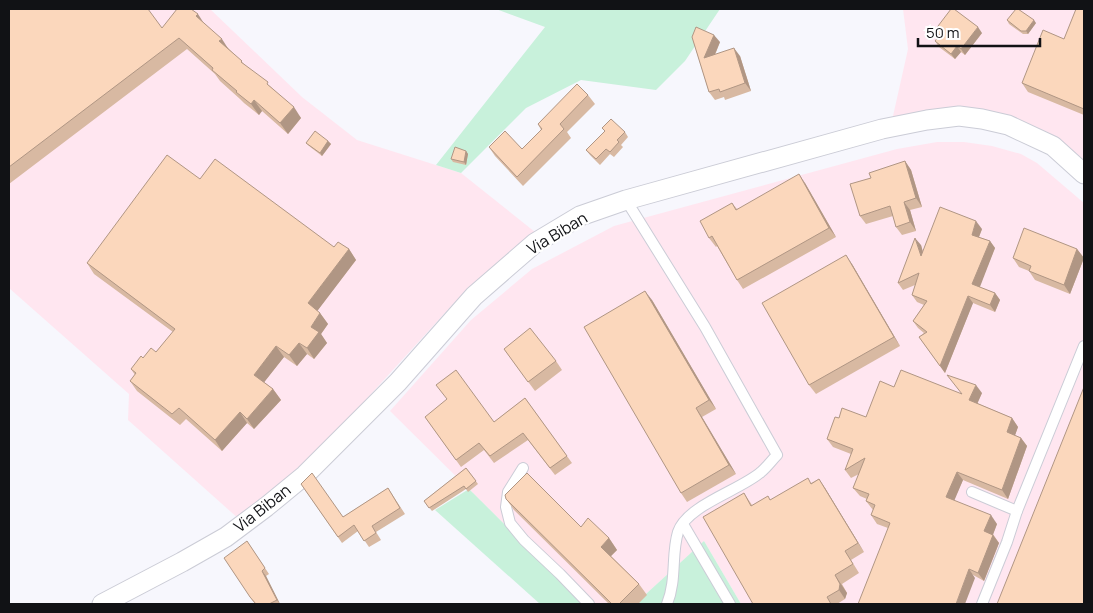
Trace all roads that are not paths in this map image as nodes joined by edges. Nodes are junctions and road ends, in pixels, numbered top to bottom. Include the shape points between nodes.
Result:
1 (1084, 174) edge
2 (626, 200) junction
3 (1084, 346) edge
4 (523, 468) dead end
5 (972, 492) dead end
6 (1017, 511) junction
7 (683, 524) junction
8 (102, 604) edge
9 (589, 604) edge
10 (667, 604) edge
11 (730, 604) edge
12 (982, 604) edge

1 - 2 street, Via Biban via 1053,146 1008,125 958,116 882,129
2 - 7 lane via 705,327 776,455 761,472 709,502
2 - 8 street, Via Biban via 580,216 535,243 474,296 398,382 305,475 266,507 226,537
3 - 6 lane
4 - 9 lane via 508,492 506,507 510,523
5 - 6 lane
6 - 12 lane
7 - 10 lane via 678,532 674,578
7 - 11 lane

